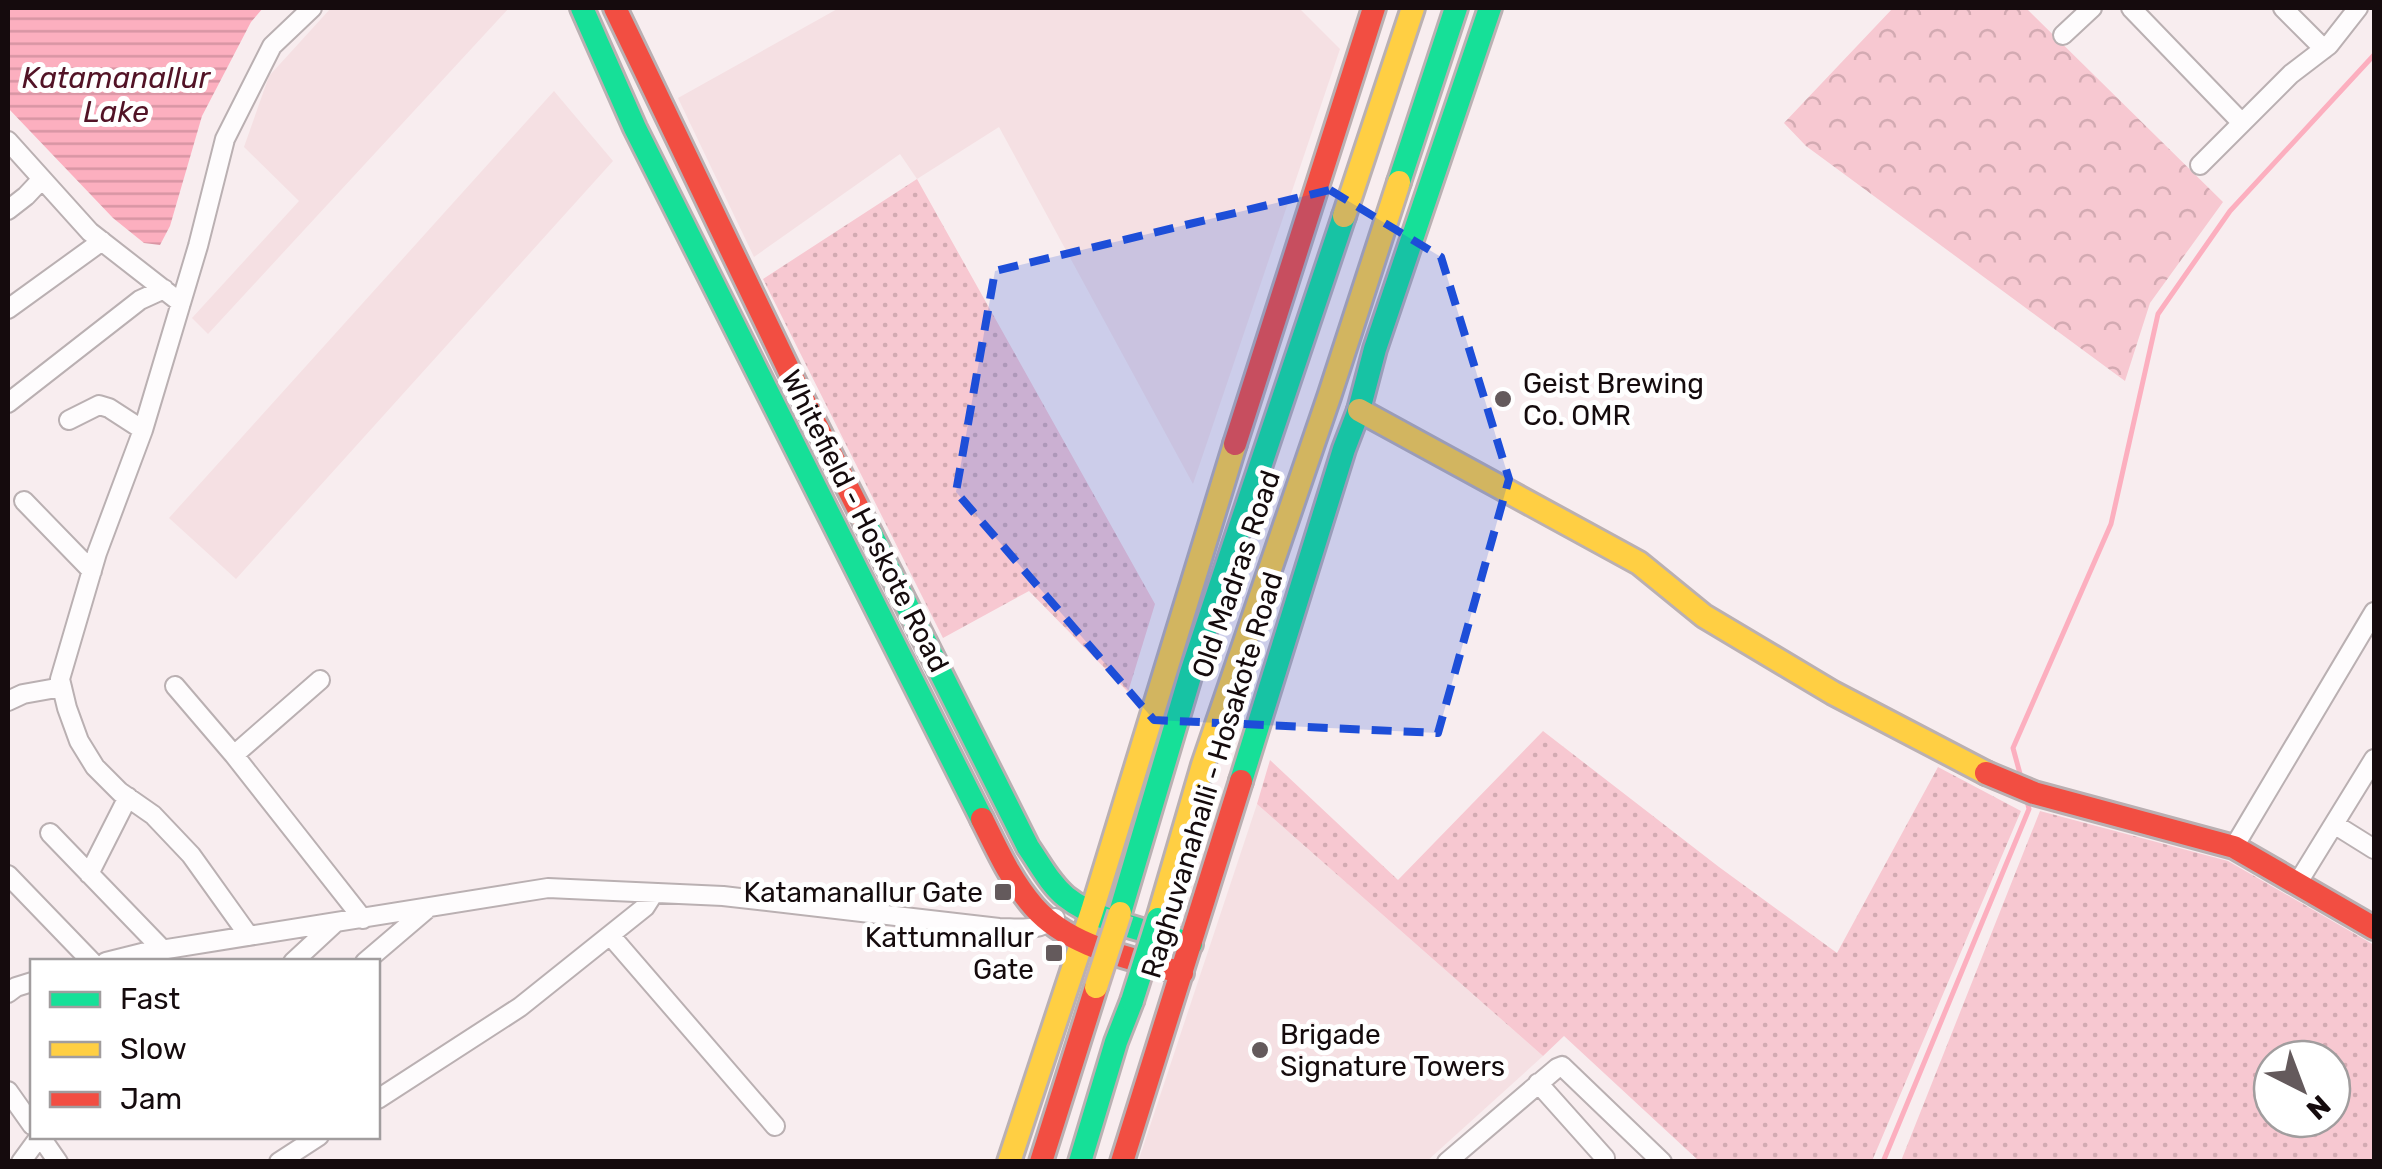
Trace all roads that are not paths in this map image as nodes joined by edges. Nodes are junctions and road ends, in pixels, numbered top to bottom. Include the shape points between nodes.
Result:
1 (312, 8) edge
2 (582, 8) edge
3 (615, 8) edge
4 (1374, 8) edge
5 (1413, 8) edge
6 (1456, 8) edge
7 (1490, 8) edge
8 (2092, 8) edge
9 (2130, 8) edge
10 (2283, 8) edge
11 (2358, 8) edge
12 (2063, 36) dead end
13 (2324, 49) junction
14 (2242, 123) junction
15 (8, 141) edge
16 (2200, 165) dead end
17 (42, 179) junction
18 (8, 210) edge
19 (102, 242) junction
20 (164, 290) junction
21 (182, 304) junction
22 (8, 309) edge
23 (8, 403) edge
24 (1359, 410) junction
25 (69, 420) dead end
26 (143, 430) junction
27 (24, 501) dead end
28 (92, 571) junction
29 (2374, 612) edge
30 (320, 680) dead end
31 (174, 686) dead end
32 (62, 688) junction
33 (8, 701) edge
34 (234, 755) junction
35 (2374, 759) edge
36 (128, 797) junction
37 (2334, 824) junction
38 (50, 832) dead end
39 (2234, 847) junction
40 (2374, 849) edge
41 (8, 874) edge
42 (90, 874) junction
43 (2298, 884) junction
44 (654, 893) junction
45 (1070, 900) junction
46 (428, 908) junction
47 (1092, 911) junction
48 (364, 919) junction
49 (1050, 923) junction
50 (334, 924) junction
51 (2374, 928) edge
52 (610, 935) junction
53 (249, 936) junction
54 (1082, 941) junction
55 (1191, 944) junction
56 (162, 950) junction
57 (89, 959) edge
58 (120, 959) edge
59 (296, 959) edge
60 (368, 959) edge
61 (1182, 974) junction
62 (1538, 1084) junction
63 (8, 1090) edge
64 (380, 1098) edge
65 (30, 1123) edge
66 (774, 1126) dead end
67 (38, 1139) edge
68 (42, 1139) edge
69 (314, 1139) edge
70 (21, 1162) edge
71 (58, 1162) edge
72 (279, 1162) edge
73 (1009, 1162) edge
74 (1041, 1162) edge
75 (1080, 1162) edge
76 (1122, 1162) edge
77 (1447, 1162) edge
78 (1604, 1162) edge
79 (1662, 1162) edge

1 - 21 street via 272,46 224,140
2 - 49 main road, Whitefield - Hoskote Road via 634,128 998,850
3 - 45 main road, Whitefield - Hoskote Road via 794,383 1028,847
4 - 47 main road, Old Madras Road
5 - 74 main road, bridge via 1191,673
6 - 75 main road, Old Madras Road, bridge via 1203,765
7 - 24 main road, Raghuvanahalli - Hosakote Road
8 - 12 street
9 - 14 street
10 - 13 street
11 - 13 street
13 - 14 street
14 - 16 street
15 - 17 street
17 - 18 street
17 - 19 street
19 - 20 street
19 - 22 street
20 - 21 street
20 - 23 street via 140,300
21 - 26 street
24 - 39 main road via 1640,562 1704,616 1998,779
24 - 55 main road, Raghuvanahalli - Hosakote Road
25 - 26 street via 99,405
26 - 28 street
27 - 28 street
28 - 32 street
29 - 39 street
30 - 34 street
31 - 34 street
32 - 33 street
32 - 36 street via 79,741 95,767
34 - 48 street
35 - 37 street
36 - 42 street
36 - 53 street via 191,854
37 - 40 street
37 - 43 street
38 - 42 street
39 - 43 main road
41 - 57 street
42 - 56 street
43 - 51 main road
44 - 46 street via 548,888
44 - 49 street via 998,928
44 - 52 street
45 - 47 main road, Whitefield - Hoskote Road
45 - 49 street
46 - 48 street
46 - 60 street
47 - 54 main road, Old Madras Road
47 - 55 main road, Whitefield - Hoskote Road
48 - 50 street
49 - 54 main road, Whitefield - Hoskote Road
50 - 53 street
50 - 59 street
52 - 64 street via 520,1007
52 - 66 street
53 - 56 street
54 - 61 main road, Whitefield - Hoskote Road
54 - 73 main road, Old Madras Road
55 - 61 main road, Raghuvanahalli - Hosakote Road
56 - 58 street
61 - 76 main road, Raghuvanahalli - Hosakote Road
62 - 77 street
62 - 78 street
62 - 79 street via 1562,1066
63 - 65 street
67 - 70 street
68 - 71 street
69 - 72 street

